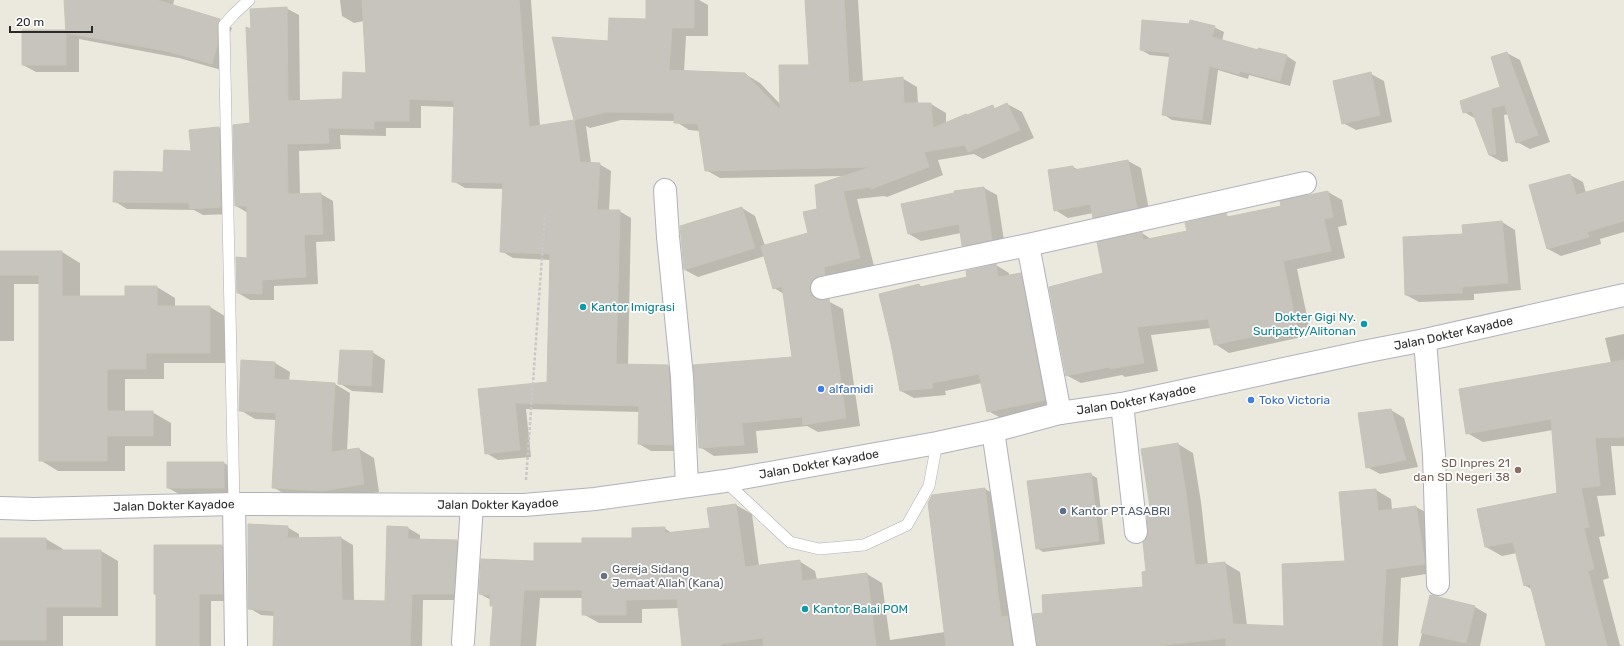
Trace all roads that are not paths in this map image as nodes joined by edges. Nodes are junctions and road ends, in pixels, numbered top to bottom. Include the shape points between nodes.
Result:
1 (249, 0) edge
2 (1305, 183) dead end
3 (665, 190) dead end
4 (1028, 245) junction
5 (822, 288) dead end
6 (1624, 295) edge
7 (1425, 340) junction
8 (1122, 404) junction
9 (1060, 413) junction
10 (993, 431) junction
11 (937, 443) junction
12 (725, 481) junction
13 (687, 486) junction
14 (234, 504) junction
15 (472, 505) junction
16 (0, 508) edge
17 (1136, 532) dead end
18 (1438, 584) dead end
19 (463, 642) dead end
20 (236, 646) edge
21 (1025, 646) edge

1 - 14 lane via 224,25
2 - 4 street
3 - 13 street via 682,377
4 - 5 street
4 - 9 street
6 - 7 street, Jalan Dokter Kayadoe
7 - 8 street, Jalan Dokter Kayadoe
7 - 18 street via 1434,455
8 - 9 street, Jalan Dokter Kayadoe
8 - 17 street
9 - 10 street, Jalan Dokter Kayadoe
10 - 11 street, Jalan Dokter Kayadoe
10 - 21 street
11 - 12 street, Jalan Dokter Kayadoe
11 - 12 lane via 928,486 907,525 864,545 819,549 790,542
12 - 13 street, Jalan Dokter Kayadoe
13 - 15 street, Jalan Dokter Kayadoe via 595,499 524,505
14 - 15 street, Jalan Dokter Kayadoe
14 - 16 street, Jalan Dokter Kayadoe
14 - 20 street
15 - 19 street

